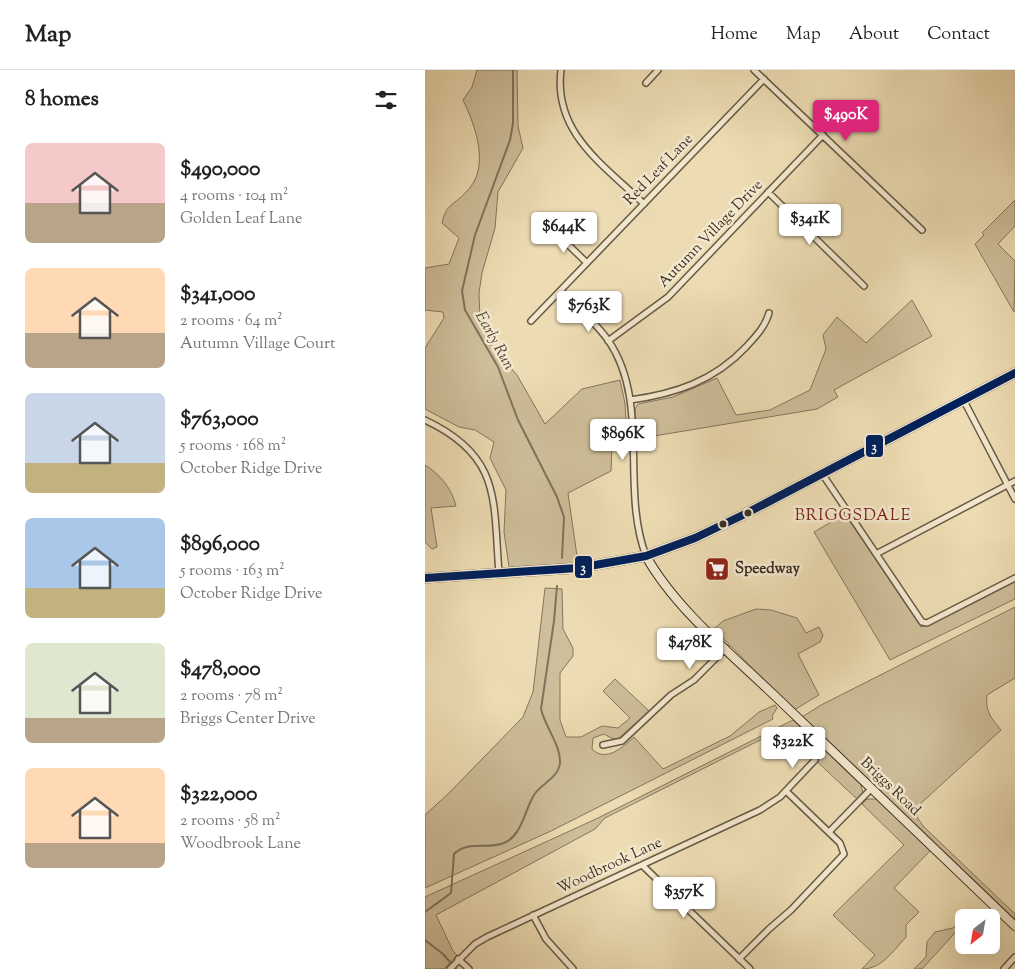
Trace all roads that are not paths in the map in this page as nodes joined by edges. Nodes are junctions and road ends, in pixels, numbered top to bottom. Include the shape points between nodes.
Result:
1 (561, 70) edge
2 (658, 70) edge
3 (754, 70) edge
4 (764, 80) junction
5 (646, 83) dead end
6 (823, 135) junction
7 (769, 192) junction
8 (644, 204) junction
9 (923, 230) dead end
10 (554, 231) dead end
11 (587, 263) junction
12 (865, 286) dead end
13 (561, 291) junction
14 (769, 313) dead end
15 (531, 321) dead end
16 (608, 341) junction
17 (1015, 373) edge
18 (630, 400) junction
19 (963, 400) junction
20 (425, 420) edge
21 (823, 475) junction
22 (1015, 481) edge
23 (1008, 485) junction
24 (1015, 499) edge
25 (876, 554) junction
26 (646, 556) junction
27 (499, 573) junction
28 (425, 578) edge
29 (1015, 578) edge
30 (726, 648) junction
31 (603, 745) dead end
32 (815, 760) dead end
33 (871, 789) junction
34 (786, 791) junction
35 (829, 832) junction
36 (642, 865) junction
37 (533, 915) junction
38 (1015, 926) edge
39 (1015, 957) edge
40 (739, 959) junction
41 (453, 965) edge
42 (469, 969) edge
43 (573, 969) edge
44 (750, 969) edge
45 (1004, 969) edge

1 - 8 street via 560,96 569,125 585,146
2 - 5 street
3 - 4 street
4 - 6 street
4 - 8 street, Red Leaf Lane
6 - 7 street, Autumn Village Drive
6 - 9 street
7 - 12 street
7 - 16 street, Autumn Village Drive via 668,296
8 - 11 street, Red Leaf Lane
10 - 11 street
11 - 13 street, Red Leaf Lane
13 - 15 street, Red Leaf Lane
13 - 16 street
14 - 18 street via 758,334 739,354 710,376 667,394
16 - 18 street via 621,365
17 - 19 main road
18 - 26 street via 635,507
19 - 21 main road
19 - 23 street
20 - 27 street via 461,441 483,469 493,500
21 - 25 street
21 - 26 main road via 695,538
22 - 23 street
23 - 24 street
23 - 25 street
25 - 29 street via 920,620 927,622
26 - 27 main road via 578,568
26 - 30 street, Briggs Road via 675,596
27 - 28 main road
30 - 31 street via 622,741
30 - 33 street, Briggs Road
32 - 34 street, Woodbrook Lane
33 - 35 street
33 - 38 street, Briggs Road
34 - 35 street
34 - 36 street, Woodbrook Lane via 760,810
35 - 40 street via 843,847 843,856
36 - 37 street, Woodbrook Lane
36 - 40 street
37 - 41 street, Woodbrook Lane via 481,940
37 - 43 street via 546,939
39 - 45 street
40 - 44 street
41 - 42 street

